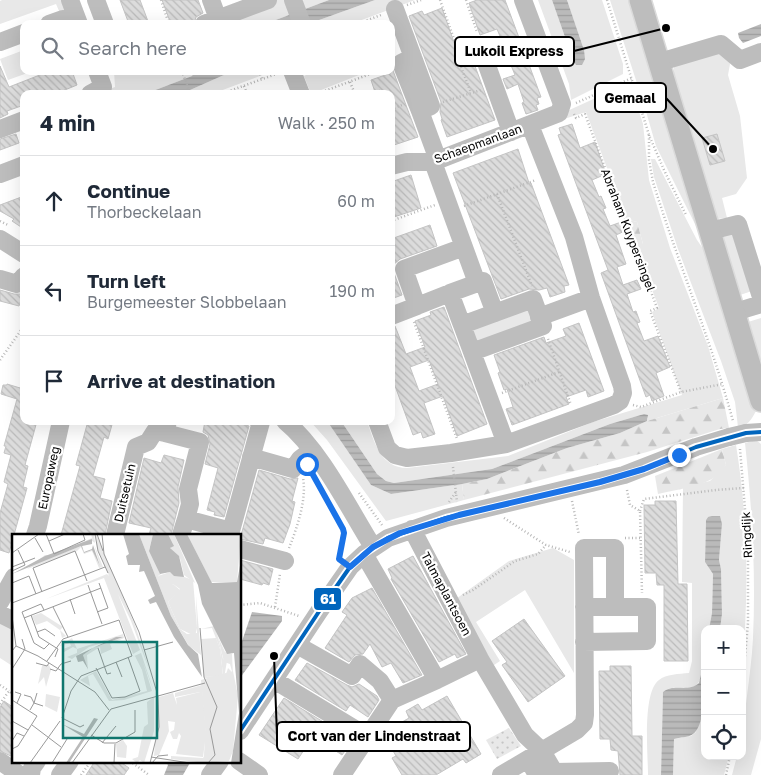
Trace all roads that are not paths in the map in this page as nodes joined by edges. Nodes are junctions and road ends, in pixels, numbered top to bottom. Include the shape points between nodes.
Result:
1 (70, 0) edge
2 (96, 0) edge
3 (211, 0) edge
4 (268, 0) edge
5 (293, 0) edge
6 (524, 0) edge
7 (640, 0) edge
8 (388, 7) edge
9 (65, 20) edge
10 (104, 20) edge
11 (211, 20) edge
12 (214, 20) edge
13 (300, 20) edge
14 (394, 20) edge
15 (395, 21) edge
16 (20, 34) edge
17 (0, 42) edge
18 (480, 46) road end
19 (761, 52) edge
20 (660, 62) junction
21 (98, 75) edge
22 (294, 75) edge
23 (97, 90) edge
24 (299, 90) edge
25 (20, 122) edge
26 (530, 125) junction
27 (0, 129) edge
28 (511, 132) junction
29 (436, 161) junction
30 (395, 165) edge
31 (20, 166) edge
32 (0, 174) edge
33 (710, 231) junction
34 (0, 239) edge
35 (464, 247) junction
36 (20, 252) edge
37 (0, 279) edge
38 (20, 281) edge
39 (477, 283) junction
40 (450, 293) junction
41 (761, 297) edge
42 (591, 298) junction
43 (761, 304) edge
44 (413, 307) junction
45 (735, 312) junction
46 (495, 313) junction
47 (395, 314) edge
48 (541, 321) junction
49 (462, 325) junction
50 (472, 352) junction
51 (761, 397) edge
52 (60, 425) edge
53 (260, 425) edge
54 (289, 425) edge
55 (378, 425) edge
56 (161, 427) edge
57 (742, 434) edge
58 (506, 444) junction
59 (312, 450) junction
60 (251, 457) junction
61 (184, 527) edge
62 (412, 529) junction
63 (231, 533) edge
64 (35, 534) edge
65 (115, 534) edge
66 (241, 549) edge
67 (368, 550) junction
68 (284, 561) road end
69 (12, 581) edge
70 (0, 602) edge
71 (584, 607) junction
72 (615, 607) junction
73 (0, 614) edge
74 (12, 620) edge
75 (584, 642) junction
76 (297, 645) junction
77 (480, 658) junction
78 (274, 680) junction
79 (435, 680) junction
80 (392, 700) junction
81 (241, 730) edge
82 (368, 737) junction
83 (535, 755) junction
84 (0, 761) edge
85 (36, 762) edge
86 (69, 762) edge
87 (219, 762) edge
88 (240, 762) edge
89 (610, 771) dead end
90 (549, 774) edge
91 (20, 775) edge
92 (31, 775) edge
93 (60, 775) edge
94 (210, 775) edge
95 (258, 775) edge
96 (342, 775) edge
97 (501, 775) edge

1 - 9 street
2 - 10 street
3 - 11 street
4 - 12 street
5 - 13 street
6 - 26 street, Schaepmanlaan via 562,104 566,107
7 - 20 main road
8 - 14 street
15 - 29 street via 413,57 401,62 425,109
16 - 17 street
18 - 28 street
19 - 20 street via 740,60 721,44
20 - 33 main road
21 - 23 street via 103,87
22 - 24 street
25 - 27 street
26 - 28 street, Schaepmanlaan
26 - 42 street via 574,237
28 - 29 street, Schaepmanlaan
29 - 30 street, Schaepmanlaan
29 - 35 street
31 - 32 street
33 - 41 street via 738,224
33 - 45 main road
34 - 36 street
35 - 39 street
35 - 44 street via 404,269
37 - 38 street via 17,284
39 - 40 street
39 - 46 street via 483,281
40 - 44 street
40 - 49 street
42 - 48 street
42 - 58 street via 622,386 620,401
43 - 45 street
44 - 47 street
45 - 51 main road
46 - 48 street via 533,299
46 - 49 street
48 - 50 street
49 - 50 street
50 - 58 street
52 - 64 street, Europaweg
53 - 60 street
54 - 59 street
55 - 58 street via 387,448 395,456 407,458 456,460
56 - 61 street via 200,442 188,489 190,504
56 - 65 street, Duitsetuin via 148,442 136,448
57 - 62 street via 696,447 624,475
59 - 60 street via 300,458 293,469
59 - 67 street
60 - 63 street
61 - 63 street
62 - 67 street
62 - 77 street, Talmaplantsoen
66 - 68 street
67 - 76 street via 350,567
67 - 79 street
69 - 70 street
71 - 72 street
71 - 72 street via 584,553 615,548
71 - 75 street
72 - 75 street via 647,607 647,641
73 - 74 street
75 - 83 street via 584,724
76 - 78 street
76 - 80 street via 352,676 360,664 380,681
77 - 79 street
77 - 83 street, Talmaplantsoen
78 - 81 street
78 - 82 street
79 - 80 street
80 - 82 street
82 - 96 street
83 - 90 street, Talmaplantsoen
83 - 97 street
84 - 91 street
85 - 92 street
86 - 93 street
87 - 94 street
88 - 95 street
89 - 90 street

